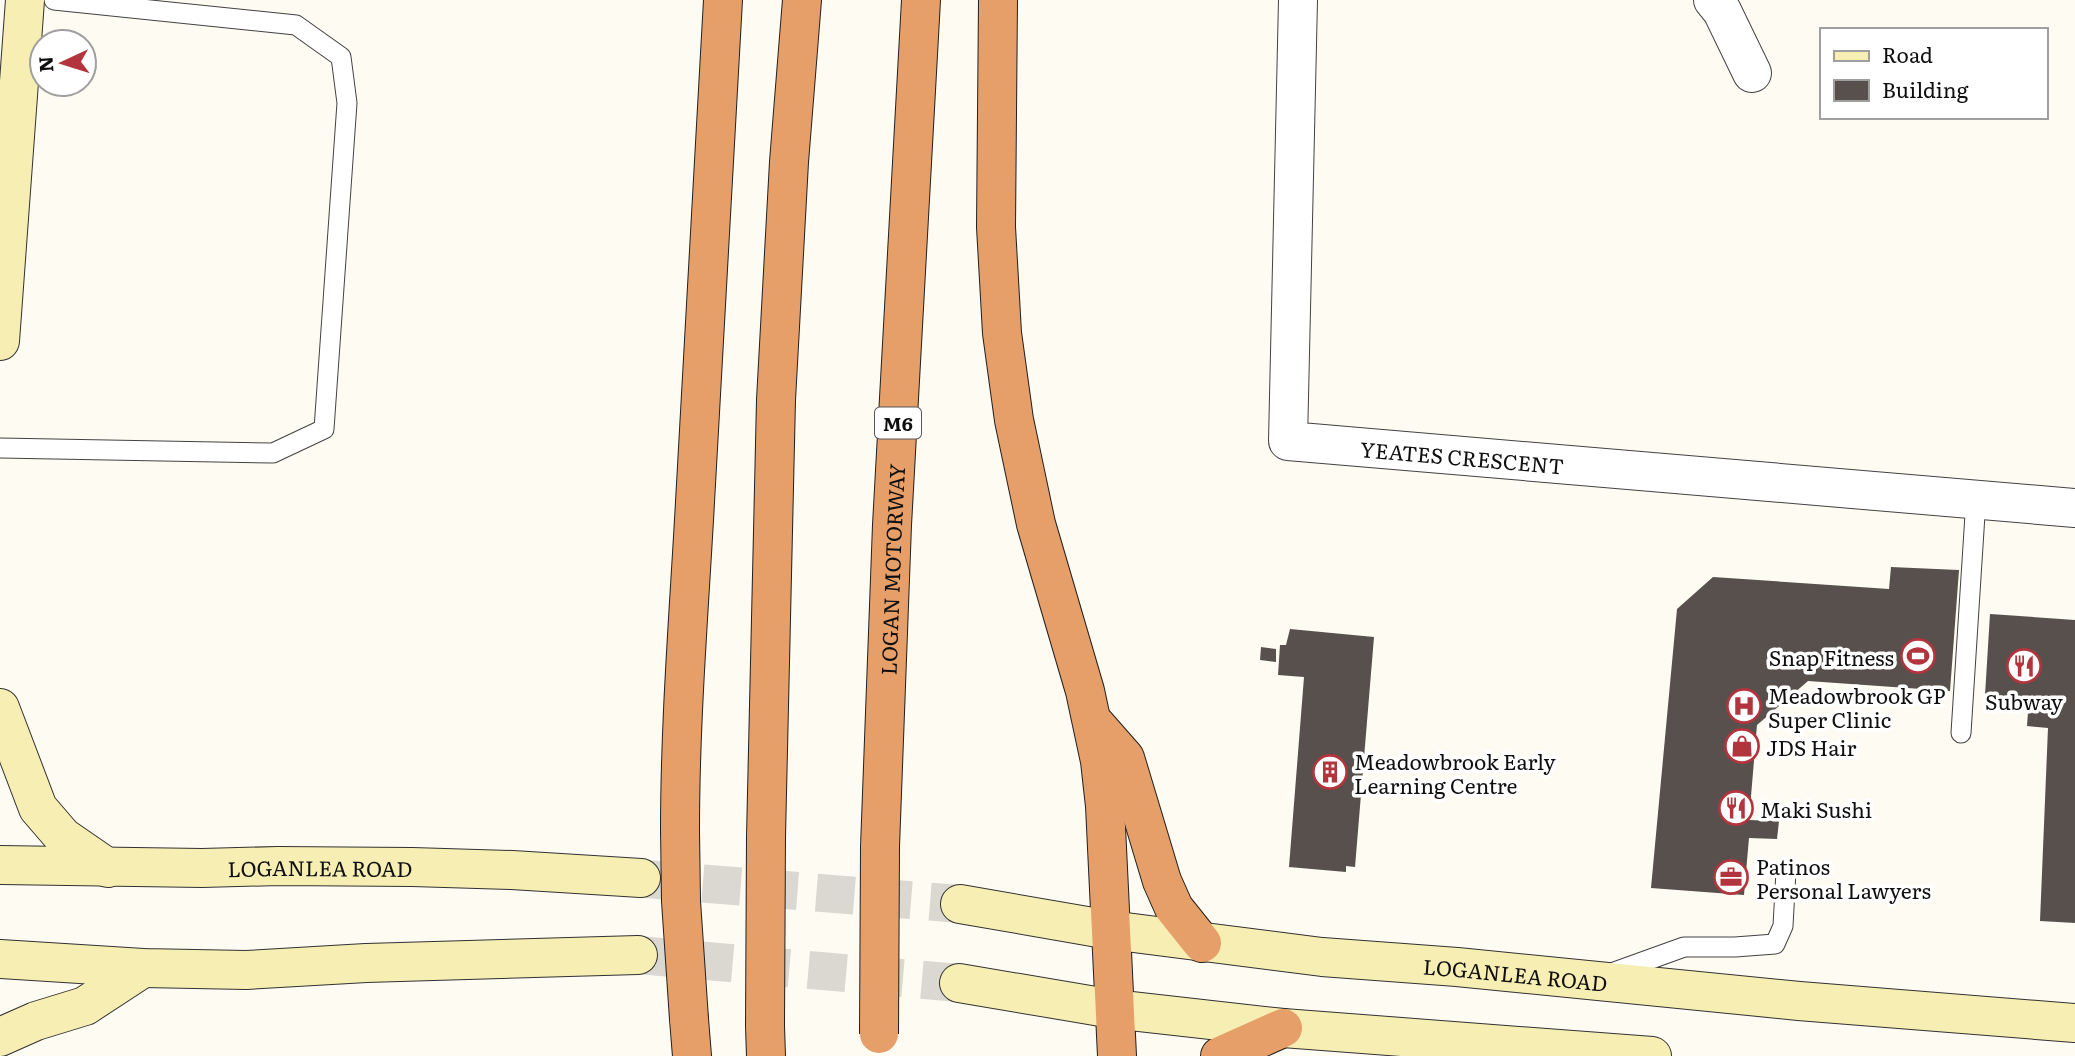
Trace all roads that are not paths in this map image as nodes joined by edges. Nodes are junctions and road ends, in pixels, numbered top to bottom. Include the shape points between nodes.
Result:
1 (24, 0) edge
2 (54, 0) edge
3 (723, 0) edge
4 (802, 0) edge
5 (921, 0) edge
6 (998, 0) edge
7 (1298, 0) edge
8 (1713, 0) edge
9 (1752, 73) dead end
10 (0, 341) edge
11 (0, 448) edge
12 (1976, 499) junction
13 (2075, 508) edge
14 (0, 708) edge
15 (1092, 721) junction
16 (1961, 733) dead end
17 (0, 865) edge
18 (108, 868) junction
19 (1786, 871) dead end
20 (641, 878) tunnel mouth
21 (960, 904) tunnel mouth
22 (1110, 930) junction
23 (1202, 943) junction
24 (638, 955) tunnel mouth
25 (0, 959) edge
26 (143, 968) junction
27 (1591, 980) junction
28 (959, 983) tunnel mouth
29 (1113, 1009) junction
30 (2075, 1023) edge
31 (1283, 1028) junction
32 (0, 1037) edge
33 (690, 1037) edge
34 (766, 1041) edge
35 (879, 1045) edge
36 (1117, 1056) edge
37 (1220, 1056) edge
38 (1652, 1056) edge

1 - 10 main road
2 - 11 lane via 296,25 341,57 347,103 324,429 273,453
3 - 33 highway, bridge via 680,759 681,901
4 - 34 highway, bridge via 776,400
5 - 35 highway, LOGAN MOTORWAY / M6, bridge via 892,525 880,847
6 - 15 highway via 997,279 1007,377 1035,524
7 - 12 street, YEATES CRESCENT via 1289,441
8 - 9 street
12 - 13 street, YEATES CRESCENT
12 - 16 lane
14 - 18 main road via 38,808 63,837
15 - 22 highway via 1105,806
15 - 23 highway via 1125,758 1162,881 1174,908
17 - 18 main road, LOGANLEA ROAD
18 - 20 main road, LOGANLEA ROAD via 412,867
19 - 27 lane via 1783,926 1775,944 1684,947
21 - 22 main road, LOGANLEA ROAD
22 - 23 main road, LOGANLEA ROAD
22 - 29 highway
23 - 27 main road, LOGANLEA ROAD
24 - 26 main road via 246,970
25 - 26 main road
26 - 32 main road via 85,1006
27 - 30 main road, LOGANLEA ROAD
28 - 29 main road
29 - 31 main road
29 - 36 highway
31 - 37 highway
31 - 38 main road

